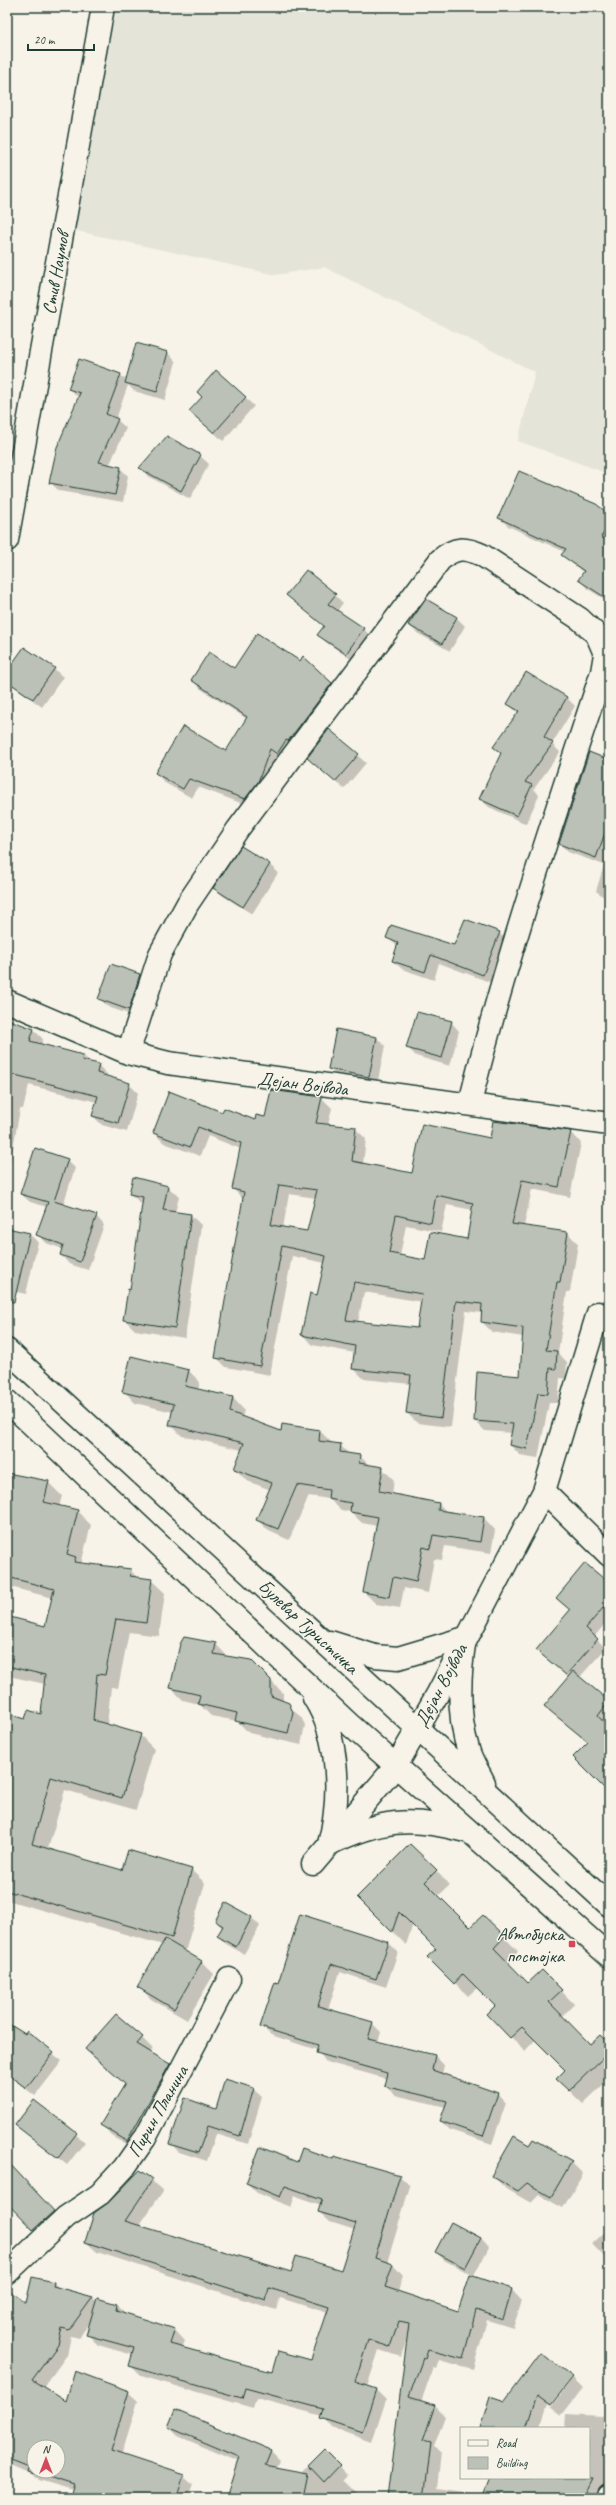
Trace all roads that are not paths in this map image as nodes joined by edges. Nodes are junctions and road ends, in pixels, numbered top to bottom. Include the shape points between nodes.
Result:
1 (104, 7) edge
2 (14, 456) edge
3 (7, 540) edge
4 (7, 1001) edge
5 (128, 1053) junction
6 (470, 1103) junction
7 (609, 1124) edge
8 (598, 1313) dead end
9 (7, 1350) edge
10 (7, 1401) edge
11 (544, 1491) junction
12 (609, 1555) edge
13 (465, 1638) junction
14 (324, 1640) junction
15 (296, 1672) junction
16 (418, 1728) junction
17 (396, 1766) junction
18 (491, 1796) junction
19 (467, 1831) junction
20 (329, 1844) junction
21 (313, 1864) dead end
22 (609, 1905) edge
23 (609, 1956) edge
24 (229, 1979) dead end
25 (7, 2272) edge

1 - 2 street, Стив Наумов
2 - 3 street, Стив Наумов
4 - 5 street, Дејан Војвода
5 - 6 street, Дејан Војвода via 209,1070
5 - 6 street via 160,954 188,902 238,829 440,560 452,550 465,548 482,555 580,619 597,634 605,654 602,672 520,920
6 - 7 street, Дејан Војвода
8 - 11 street, Дејан Војвода
9 - 14 street, Булевар Туристичка
10 - 15 street
11 - 12 street
11 - 13 street, Дејан Војвода
13 - 14 street via 398,1658 375,1656
13 - 16 street, Дејан Војвода
13 - 18 street via 461,1718 468,1750
14 - 16 street, Булевар Туристичка
15 - 17 street
15 - 20 street via 324,1713 333,1742 334,1824
16 - 17 street, Дејан Војвода
16 - 18 street, Булевар Туристичка
17 - 19 street
17 - 20 street, Дејан Војвода
18 - 22 street, Булевар Туристичка
19 - 20 street via 443,1825 399,1822 358,1830
19 - 23 street
20 - 21 street, Дејан Војвода
24 - 25 street, Пирин Планина via 145,2138 124,2168 100,2194 66,2217

